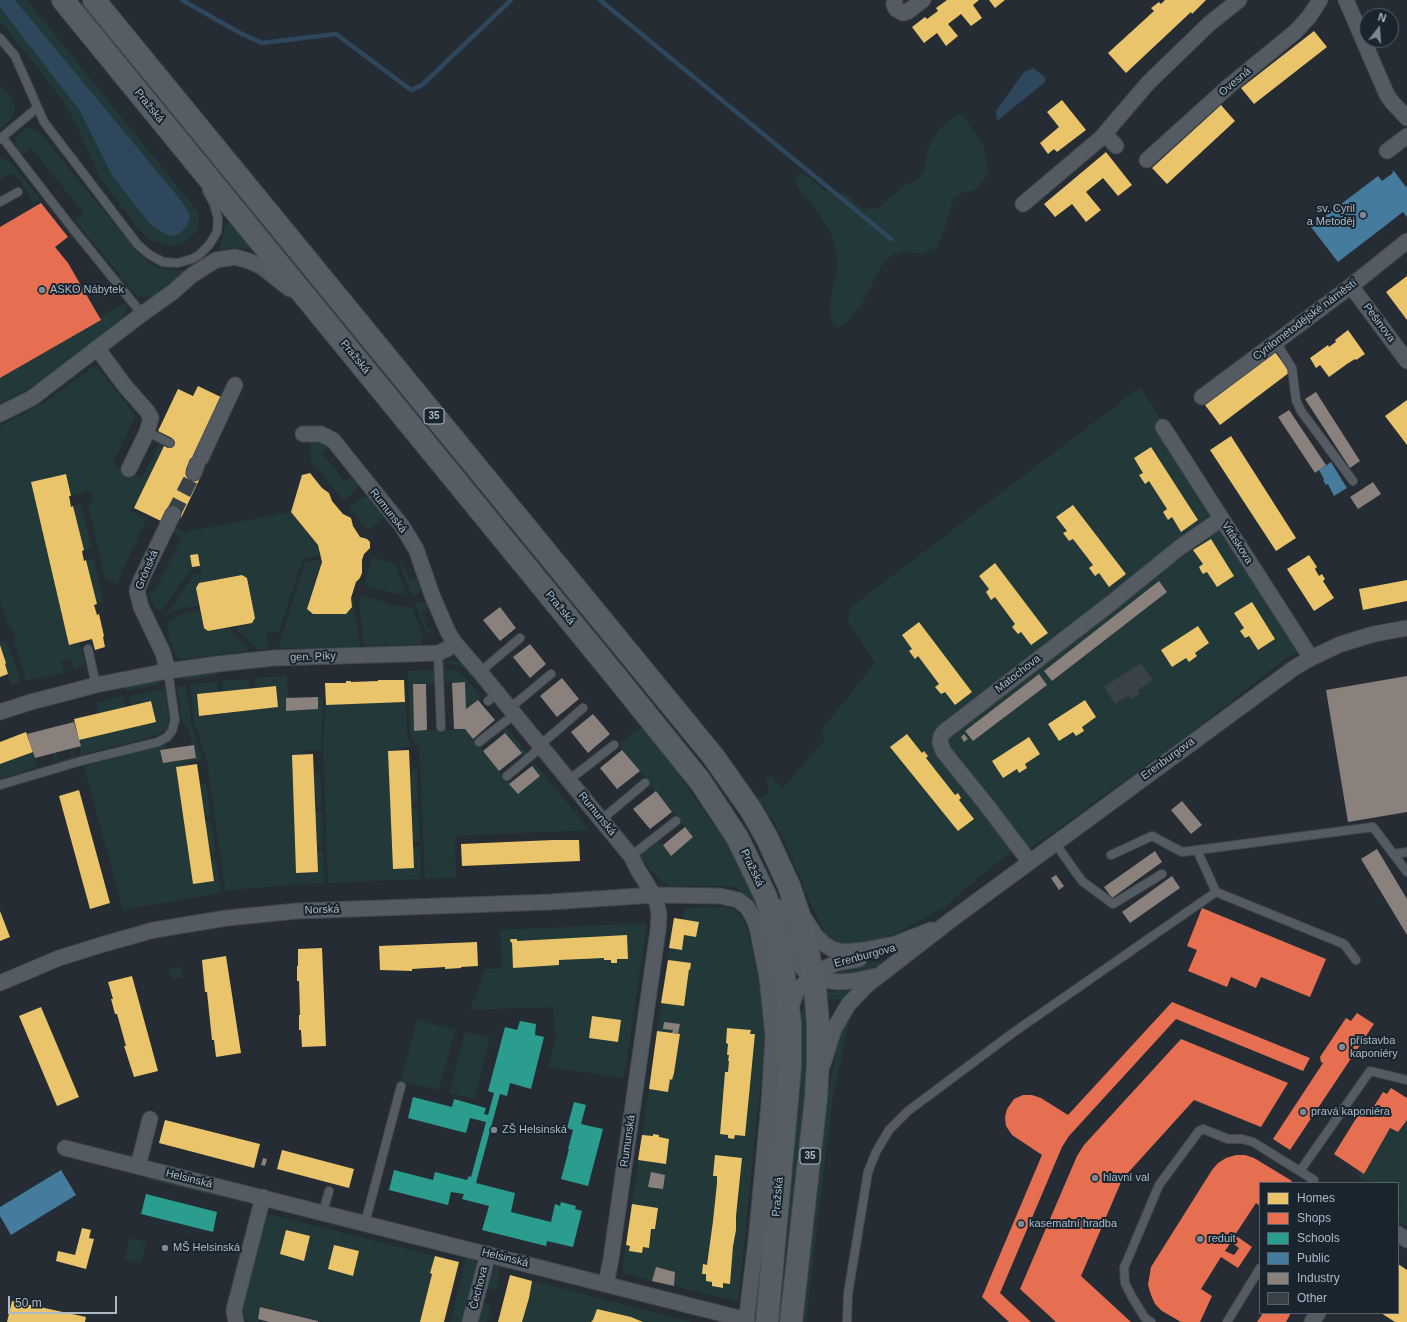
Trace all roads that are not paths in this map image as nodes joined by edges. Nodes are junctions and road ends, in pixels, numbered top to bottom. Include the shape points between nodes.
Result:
1 (62, 0) edge
2 (94, 0) edge
3 (895, 0) edge
4 (922, 0) edge
5 (1239, 0) edge
6 (1320, 0) edge
7 (1346, 0) edge
8 (0, 38) edge
9 (37, 108) junction
10 (1407, 118) edge
11 (1105, 134) junction
12 (1407, 136) edge
13 (1, 138) edge
14 (1116, 146) dead end
15 (1387, 151) dead end
16 (188, 153) junction
17 (1147, 160) dead end
18 (18, 192) dead end
19 (0, 202) edge
20 (1023, 204) dead end
21 (1407, 241) edge
22 (1351, 286) junction
23 (312, 305) junction
24 (142, 314) junction
25 (1276, 342) junction
26 (97, 348) junction
27 (1407, 361) edge
28 (235, 385) dead end
29 (1202, 397) dead end
30 (0, 414) edge
31 (1163, 428) dead end
32 (147, 432) junction
33 (303, 434) dead end
34 (170, 443) dead end
35 (197, 463) tunnel mouth
36 (130, 469) dead end
37 (1353, 481) dead end
38 (173, 514) tunnel mouth
39 (1221, 519) junction
40 (1407, 628) edge
41 (520, 638) dead end
42 (455, 643) junction
43 (88, 649) dead end
44 (438, 653) junction
45 (1311, 658) junction
46 (168, 671) junction
47 (480, 672) junction
48 (551, 674) dead end
49 (96, 685) junction
50 (583, 708) dead end
51 (0, 711) edge
52 (512, 711) junction
53 (441, 726) dead end
54 (479, 742) dead end
55 (614, 745) dead end
56 (541, 746) junction
57 (507, 776) dead end
58 (569, 780) junction
59 (645, 783) dead end
60 (0, 785) edge
61 (717, 806) junction
62 (601, 820) junction
63 (676, 821) dead end
64 (1054, 843) junction
65 (1197, 850) junction
66 (1407, 852) edge
67 (1394, 854) junction
68 (1111, 855) dead end
69 (631, 856) junction
70 (1030, 861) junction
71 (1407, 872) edge
72 (1162, 874) dead end
73 (1216, 892) junction
74 (654, 895) junction
75 (796, 906) junction
76 (946, 923) junction
77 (919, 935) junction
78 (1356, 960) dead end
79 (879, 975) junction
80 (812, 976) junction
81 (0, 983) edge
82 (789, 1010) junction
83 (1407, 1080) edge
84 (817, 1084) junction
85 (401, 1086) dead end
86 (150, 1119) dead end
87 (65, 1148) dead end
88 (138, 1166) junction
89 (1300, 1171) junction
90 (1315, 1182) edge
91 (329, 1191) dead end
92 (263, 1197) junction
93 (322, 1212) junction
94 (362, 1226) junction
95 (488, 1254) junction
96 (1259, 1270) edge
97 (606, 1284) junction
98 (753, 1321) edge
99 (236, 1322) edge
100 (470, 1322) edge
101 (791, 1322) edge
102 (847, 1322) edge
103 (1152, 1322) edge
104 (1227, 1322) edge

1 - 16 main road, Pražská / 35
2 - 75 main road, 35 via 713,756 751,810 767,838
3 - 4 street via 896,9 903,13
5 - 11 street via 1209,24 1159,72
6 - 17 street, Ovesná via 1310,17 1295,32 1229,86
7 - 10 street via 1387,95
8 - 9 lane via 15,56
9 - 13 lane
9 - 16 lane via 44,122 138,245 163,262 178,263 192,259 210,245 217,232 218,219 214,204
11 - 14 street
11 - 20 street
12 - 15 street
13 - 24 lane
16 - 23 main road, Pražská / 35
18 - 19 lane
21 - 22 street, Cyrilometodějské náměstí
22 - 25 street, Cyrilometodějské náměstí
22 - 27 street, Pešinova
23 - 24 street via 262,267 243,259 228,258 216,260 204,267
23 - 61 main road, Pražská / 35 via 608,667
24 - 26 street
25 - 29 street, Cyrilometodějské náměstí
25 - 37 lane via 1292,368 1296,400 1301,411
26 - 30 street via 32,398
26 - 32 street via 150,415 151,422
28 - 35 street
31 - 39 street, Vitáskova
32 - 34 lane
32 - 36 street
33 - 42 street, Rumunská via 321,434 333,440 402,526 416,549 432,595
38 - 46 street, Grónská via 138,591 141,607 163,653
39 - 45 street, Vitáskova
39 - 70 street, Matochova via 1180,548 941,736 943,751
40 - 45 street, Erenburgova via 1357,639
41 - 47 lane
42 - 44 street, gen. Píky
42 - 47 street, Rumunská
43 - 49 lane
44 - 46 street, gen. Píky via 274,658
44 - 53 lane
45 - 64 street, Erenburgova via 1281,676
46 - 49 street, gen. Píky
46 - 60 lane via 176,720 167,737 158,742
47 - 52 street, Rumunská via 492,697
48 - 52 lane
49 - 51 street, gen. Píky
50 - 56 lane
52 - 54 lane
52 - 56 street, Rumunská
55 - 58 lane
56 - 57 lane
56 - 58 street, Rumunská
58 - 62 street, Rumunská
59 - 62 lane
61 - 80 street, Erenburgova via 738,823 749,839 777,899 794,958
61 - 82 main road, Pražská / 35 via 737,838 766,897 781,955
62 - 69 street, Rumunská
63 - 69 lane
64 - 70 street, Erenburgova
64 - 72 lane via 1082,881 1114,904
65 - 67 lane via 1373,827
65 - 68 lane via 1182,852 1152,836
65 - 73 lane
66 - 67 lane
67 - 71 lane
69 - 74 street, Rumunská
70 - 76 street, Erenburgova
73 - 78 lane via 1344,944
73 - 102 lane via 1014,1032 908,1111 889,1130 868,1172 848,1294
74 - 81 street, Norská via 550,902 297,911 226,918 154,930 104,944 59,958
74 - 97 street, Rumunská via 658,908 658,930
74 - 98 street, Pražská via 720,896 738,900 753,917 762,952 773,1037 756,1241
75 - 77 street, Erenburgova via 819,939 837,951 848,952 885,946
75 - 80 main road, 35 via 804,930
76 - 77 street, Erenburgova
76 - 79 street, Erenburgova
77 - 80 street, Erenburgova via 883,954 830,965
79 - 80 street, Erenburgova via 838,982
79 - 84 street, Erenburgova via 842,1013 834,1029
80 - 82 street, Erenburgova via 798,991
80 - 84 main road, 35 via 818,1029
82 - 98 main road, Pražská / 35 via 790,1067
83 - 89 lane via 1370,1071
84 - 101 main road, 35
85 - 94 lane
86 - 88 street
87 - 88 street, Helsinská
88 - 92 street, Helsinská
89 - 90 lane
89 - 103 lane via 1253,1142 1242,1139 1228,1140 1203,1129 1199,1131 1159,1185 1124,1268 1125,1282 1132,1298 1145,1318
91 - 93 lane
92 - 93 street, Helsinská
92 - 99 street via 234,1310
93 - 94 street, Helsinská
94 - 95 street, Helsinská
95 - 97 street, Helsinská
95 - 100 street, Čechova
96 - 104 lane
97 - 98 street, Helsinská

